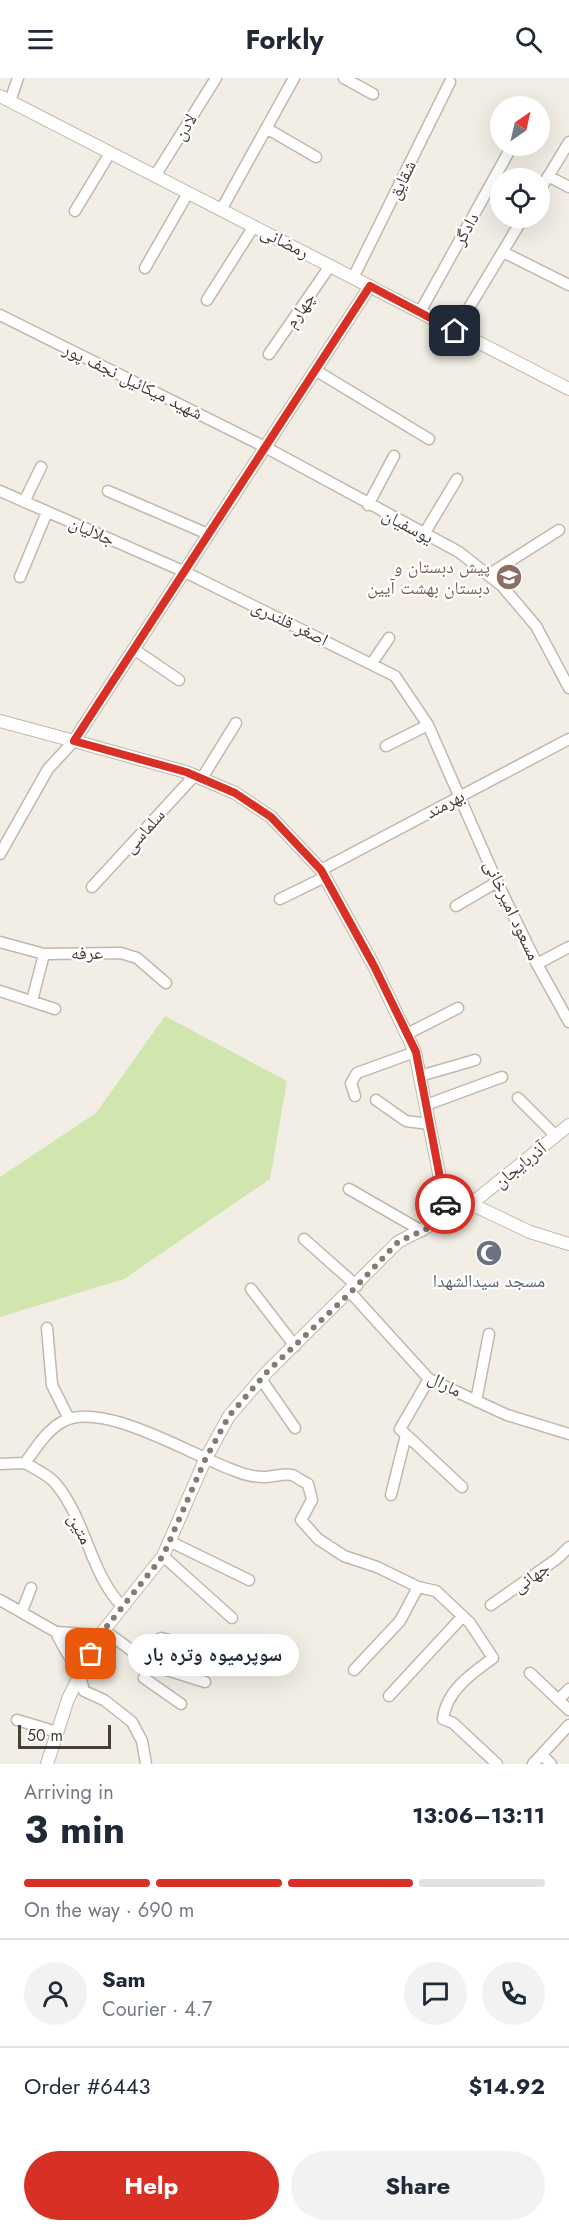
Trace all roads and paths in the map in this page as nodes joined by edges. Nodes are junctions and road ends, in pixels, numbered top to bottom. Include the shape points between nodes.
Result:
1 (18, 78) edge
2 (216, 78) edge
3 (294, 78) edge
4 (344, 78) edge
5 (450, 82) dead end
6 (374, 94) dead end
7 (5, 99) edge
8 (266, 128) junction
9 (569, 142) edge
10 (110, 153) junction
11 (506, 156) edge
12 (316, 157) dead end
13 (550, 173) edge
14 (154, 176) junction
15 (550, 177) edge
16 (569, 187) edge
17 (188, 193) junction
18 (221, 210) junction
19 (75, 211) dead end
20 (254, 226) junction
21 (518, 228) edge
22 (503, 252) junction
23 (330, 266) junction
24 (145, 268) dead end
25 (353, 278) junction
26 (569, 285) edge
27 (370, 286) junction
28 (207, 300) dead end
29 (420, 312) junction
30 (0, 315) edge
31 (455, 331) junction
32 (269, 354) dead end
33 (315, 370) junction
34 (569, 389) edge
35 (429, 439) dead end
36 (265, 447) junction
37 (394, 456) dead end
38 (41, 467) dead end
39 (457, 479) dead end
40 (0, 491) edge
41 (108, 491) dead end
42 (24, 502) junction
43 (368, 505) junction
44 (47, 512) junction
45 (559, 530) dead end
46 (208, 534) junction
47 (424, 534) junction
48 (183, 571) junction
49 (488, 575) junction
50 (20, 577) dead end
51 (389, 638) dead end
52 (135, 650) junction
53 (372, 663) junction
54 (179, 680) dead end
55 (569, 688) edge
56 (0, 721) edge
57 (236, 723) dead end
58 (428, 725) junction
59 (569, 739) edge
60 (74, 741) junction
61 (386, 746) dead end
62 (198, 776) junction
63 (460, 795) junction
64 (0, 854) edge
65 (323, 874) junction
66 (497, 882) junction
67 (92, 887) dead end
68 (280, 899) dead end
69 (456, 906) dead end
70 (0, 942) edge
71 (569, 947) edge
72 (44, 954) junction
73 (537, 964) junction
74 (166, 982) dead end
75 (0, 991) edge
76 (32, 1001) junction
77 (458, 1008) dead end
78 (55, 1009) dead end
79 (569, 1022) edge
80 (407, 1034) junction
81 (416, 1052) junction
82 (475, 1060) dead end
83 (420, 1076) junction
84 (502, 1077) dead end
85 (355, 1096) dead end
86 (518, 1098) dead end
87 (376, 1100) dead end
88 (426, 1105) junction
89 (429, 1124) junction
90 (569, 1125) edge
91 (556, 1136) junction
92 (349, 1189) dead end
93 (471, 1204) junction
94 (448, 1219) junction
95 (422, 1231) junction
96 (304, 1239) dead end
97 (569, 1244) edge
98 (251, 1289) dead end
99 (354, 1289) junction
100 (46, 1328) dead end
101 (489, 1334) dead end
102 (295, 1346) junction
103 (261, 1379) junction
104 (429, 1379) junction
105 (477, 1401) junction
106 (69, 1419) junction
107 (296, 1428) dead end
108 (569, 1434) edge
109 (406, 1435) junction
110 (205, 1460) junction
111 (25, 1463) junction
112 (0, 1464) edge
113 (462, 1487) dead end
114 (391, 1495) dead end
115 (169, 1541) junction
116 (569, 1547) edge
117 (163, 1556) junction
118 (249, 1580) dead end
119 (418, 1587) junction
120 (31, 1588) dead end
121 (0, 1600) edge
122 (491, 1605) dead end
123 (122, 1606) junction
124 (22, 1611) junction
125 (463, 1616) junction
126 (232, 1618) dead end
127 (57, 1632) junction
128 (102, 1632) junction
129 (195, 1646) dead end
130 (133, 1652) junction
131 (152, 1665) junction
132 (354, 1670) dead end
133 (530, 1673) dead end
134 (81, 1674) junction
135 (205, 1682) dead end
136 (569, 1689) edge
137 (389, 1696) dead end
138 (558, 1700) junction
139 (181, 1704) dead end
140 (569, 1710) edge
141 (17, 1720) dead end
142 (569, 1725) edge
143 (57, 1732) junction
144 (542, 1755) junction
145 (47, 1764) edge
146 (146, 1764) edge
147 (497, 1764) edge
148 (533, 1764) edge
149 (551, 1764) edge

1 - 7 street
2 - 14 street, لادن
3 - 8 street
4 - 6 street
5 - 25 street, شقایق
7 - 10 street, رمضانی
8 - 12 street
8 - 18 street
9 - 13 street
10 - 14 street, رمضانی
10 - 19 street
11 - 29 street, دادگر
14 - 17 street, رمضانی
15 - 16 street
17 - 18 street, رمضانی
17 - 24 street
18 - 20 street, رمضانی
20 - 23 street, رمضانی
20 - 28 street
21 - 22 street
22 - 26 street
22 - 31 street
23 - 25 street, رمضانی
23 - 32 street, چهارم
25 - 27 street, رمضانی
27 - 29 street, رمضانی
27 - 33 street
29 - 31 street, رمضانی
30 - 36 street, شهید میکائیل نجف پور
31 - 34 street, رمضانی
33 - 35 street
33 - 36 street
36 - 43 street, یوسفیان
36 - 46 street
37 - 43 street
38 - 42 street
39 - 47 street
40 - 42 street, جلالیان
41 - 46 street
42 - 44 street, جلالیان
43 - 47 street, یوسفیان
44 - 48 street, جلالیان
44 - 50 street
45 - 49 street
46 - 48 street
47 - 49 street, یوسفیان via 459,552
48 - 52 street
48 - 53 street, اصغر قلندری
49 - 55 street, یوسفیان via 536,626
51 - 53 street
52 - 54 street
52 - 60 street
53 - 58 street, اصغر قلندری via 395,676
56 - 60 street
57 - 62 street, سلماسی
58 - 61 street
58 - 63 street
59 - 63 street, بهرمند
60 - 62 street
60 - 64 street via 48,769
62 - 65 street via 235,793 271,817
62 - 67 street, سلماسی
63 - 65 street, بهرمند
63 - 66 street, مسعود امیرخانی
65 - 68 street, بهرمند
65 - 80 street
66 - 69 street
66 - 73 street, مسعود امیرخانی
70 - 72 street, عرفه
71 - 73 street
72 - 74 street, عرفه via 121,953 136,958
72 - 76 street
73 - 79 street, مسعود امیرخانی
75 - 76 street
76 - 78 street
77 - 80 street
80 - 81 street
81 - 83 street
81 - 85 street via 357,1073 351,1083
82 - 83 street
83 - 88 street
84 - 88 street
86 - 91 street
87 - 89 street via 406,1121
88 - 89 street
89 - 94 street
90 - 91 street, آذربایجان
91 - 93 street, آذربایجان
92 - 95 street
93 - 94 street, آذربایجان
93 - 97 street via 530,1232
94 - 95 street, آذربایجان
95 - 99 street, آذربایجان via 398,1242
96 - 99 street, مارال
98 - 102 street
99 - 102 street, آذربایجان
99 - 104 street, مارال
100 - 106 street via 52,1384
101 - 105 street
102 - 103 street, آذربایجان
103 - 107 street
103 - 110 street, آذربایجان via 229,1416
104 - 105 street, مارال
104 - 109 street via 400,1429
105 - 108 street, مارال via 507,1415
106 - 110 street via 82,1414 103,1418 171,1442
106 - 111 street via 43,1438
109 - 113 street
109 - 114 street
110 - 115 street, آذربایجان
110 - 119 street via 263,1477 291,1475 308,1484 312,1500 301,1520 318,1539 344,1556
111 - 112 street
111 - 123 street, متین via 55,1483 89,1545 108,1591
115 - 117 street, آذربایجان
115 - 118 street
116 - 122 street, جهانی
117 - 123 street, آذربایجان
117 - 126 street
119 - 125 street via 436,1591
119 - 132 street via 400,1621
120 - 124 street
121 - 124 street
123 - 128 street, آذربایجان
124 - 127 street
125 - 137 street
125 - 147 street via 493,1658 455,1690 442,1719 453,1723
127 - 128 street
127 - 134 street via 65,1653
128 - 130 street
128 - 134 street, آذربایجان
129 - 130 street via 161,1638
130 - 131 street
131 - 135 street
131 - 139 street via 144,1678
133 - 138 street
134 - 143 street, آذربایجان
134 - 146 street via 84,1691 127,1715 138,1730
136 - 138 street
138 - 140 street
141 - 143 street
142 - 144 street
143 - 145 street, آذربایجان
144 - 148 street
144 - 149 street

